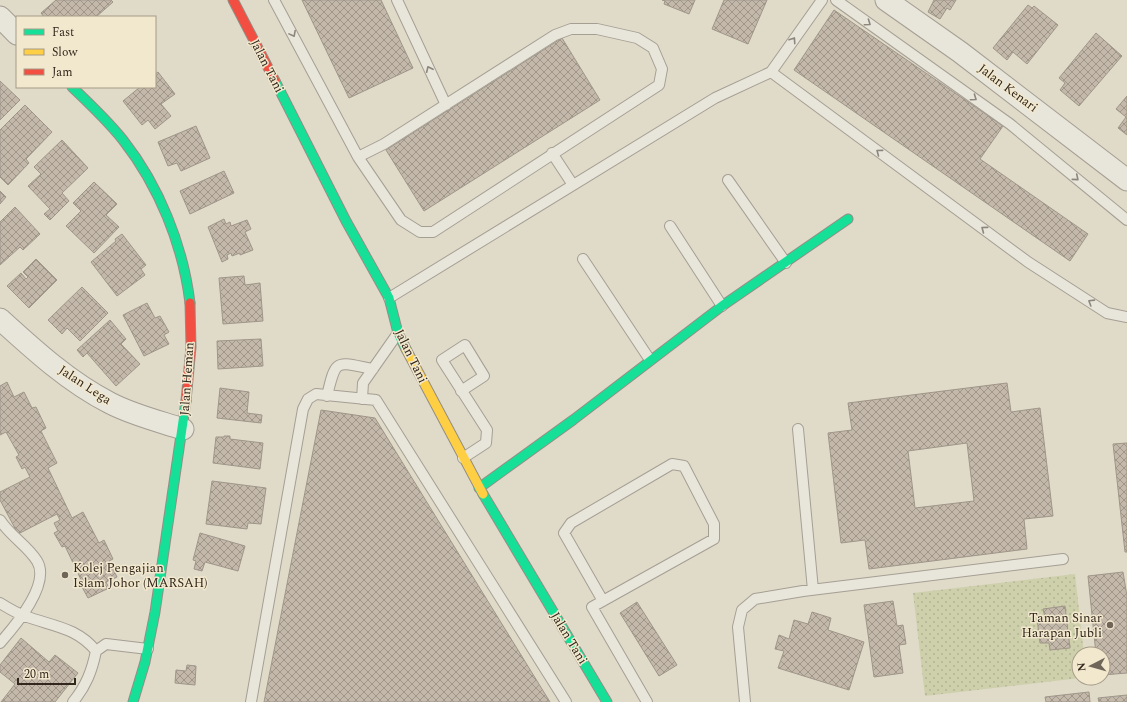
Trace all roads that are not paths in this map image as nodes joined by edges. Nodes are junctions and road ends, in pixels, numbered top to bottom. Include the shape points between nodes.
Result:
1 (234, 0) edge
2 (274, 0) edge
3 (397, 0) edge
4 (822, 0) edge
5 (836, 0) edge
6 (886, 0) edge
7 (0, 17) edge
8 (16, 33) edge
9 (772, 72) junction
10 (73, 88) edge
11 (446, 105) junction
12 (552, 153) junction
13 (358, 157) junction
14 (728, 180) dead end
15 (1127, 180) edge
16 (573, 185) junction
17 (848, 219) dead end
18 (1127, 220) edge
19 (670, 226) dead end
20 (583, 259) dead end
21 (786, 263) junction
22 (389, 298) junction
23 (722, 306) junction
24 (1127, 317) edge
25 (0, 319) edge
26 (398, 333) junction
27 (650, 360) junction
28 (372, 369) junction
29 (461, 391) junction
30 (328, 396) junction
31 (362, 399) junction
32 (182, 428) junction
33 (798, 429) dead end
34 (463, 458) junction
35 (479, 488) junction
36 (2, 527) edge
37 (1063, 559) dead end
38 (813, 590) junction
39 (603, 601) junction
40 (0, 603) edge
41 (23, 616) junction
42 (0, 643) edge
43 (148, 649) junction
44 (96, 651) junction
45 (73, 702) edge
46 (133, 702) edge
47 (251, 702) edge
48 (566, 702) edge
49 (607, 702) edge
50 (647, 702) edge
51 (745, 702) edge

1 - 22 street, Jalan Tani via 346,221
2 -> 13 lane
11 -> 3 lane
9 -> 4 lane
5 -> 18 lane via 1010,124
6 - 15 street, Jalan Kenari via 960,52
7 - 8 street
9 - 16 lane via 716,98
24 -> 9 lane via 1108,313 1028,262
10 - 32 street, Jalan Heman via 129,149 154,188 184,266 191,325
11 - 12 lane via 555,35 571,29 596,29 637,38 653,48 662,69 659,85
11 - 13 lane via 384,144
12 - 13 lane via 433,232 420,232 401,220
12 - 16 lane
14 - 21 lane
16 - 22 lane
17 - 21 street
19 - 23 lane
20 - 27 lane
21 - 23 street
22 - 26 street, Jalan Tani
23 - 27 street
25 - 32 street, Jalan Lega via 38,354 109,403
26 - 28 lane
26 - 34 street, Jalan Tani
27 - 35 street
28 - 30 lane via 337,365 333,371
28 - 31 lane via 363,383
29 - 29 lane via 442,360 465,345 484,376
29 - 34 lane via 486,430 486,442
30 - 31 lane
30 - 47 lane via 316,394 308,398 303,409
31 - 48 lane via 376,400
32 - 43 street, Jalan Heman
33 - 38 lane
34 - 35 street, Jalan Tani
35 - 49 street, Jalan Tani
36 - 41 lane via 37,561 41,577
37 - 38 lane
38 - 51 lane via 755,599 742,610 738,627
39 - 39 lane via 714,539 714,524 684,466 672,464 571,523 564,533
39 - 50 lane via 592,607
40 - 41 lane
41 - 42 lane
41 - 44 lane via 75,632
43 - 44 lane via 106,644
43 - 46 street, Jalan Heman
44 - 45 lane via 84,688

